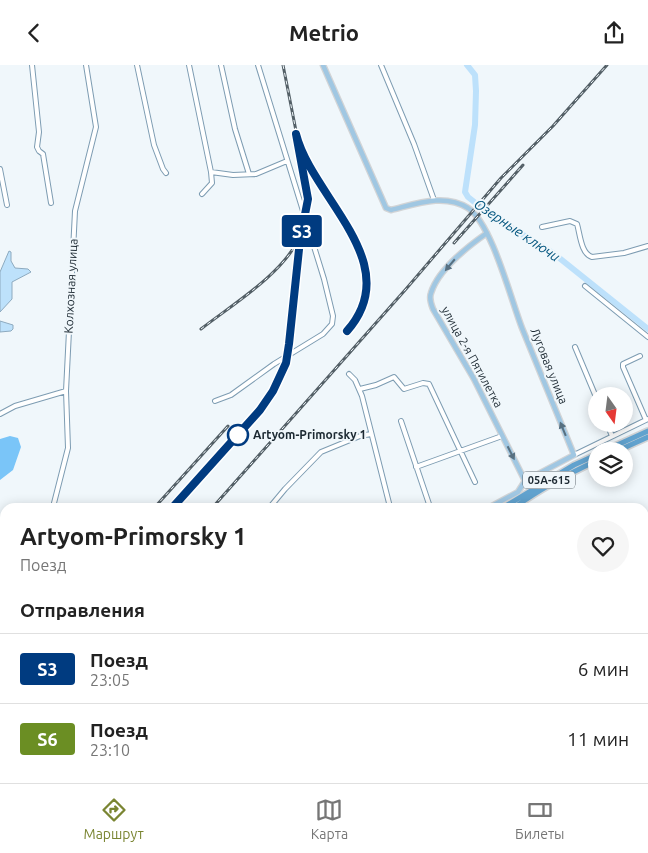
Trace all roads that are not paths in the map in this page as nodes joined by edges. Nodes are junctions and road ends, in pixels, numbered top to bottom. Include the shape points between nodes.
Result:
1 (32, 65) edge
2 (86, 65) edge
3 (137, 65) edge
4 (189, 65) edge
5 (221, 65) edge
6 (258, 65) edge
7 (323, 65) edge
8 (381, 65) edge
9 (287, 161) junction
10 (0, 169) edge
11 (211, 172) junction
12 (166, 173) dead end
13 (249, 174) junction
14 (202, 194) dead end
15 (434, 200) junction
16 (50, 203) dead end
17 (7, 205) dead end
18 (542, 227) dead end
19 (487, 233) junction
20 (648, 246) edge
21 (585, 286) dead end
22 (648, 337) edge
23 (576, 347) dead end
24 (640, 356) dead end
25 (350, 374) dead end
26 (592, 387) edge
27 (360, 389) junction
28 (66, 391) junction
29 (215, 401) dead end
30 (0, 414) edge
31 (647, 420) edge
32 (401, 421) dead end
33 (648, 431) edge
34 (611, 433) edge
35 (371, 434) junction
36 (502, 436) junction
37 (612, 436) junction
38 (648, 437) edge
39 (624, 442) edge
40 (633, 444) edge
41 (460, 451) junction
42 (574, 455) junction
43 (588, 459) edge
44 (588, 465) edge
45 (416, 467) junction
46 (525, 481) junction
47 (475, 482) dead end
48 (54, 503) edge
49 (273, 503) edge
50 (389, 503) edge
51 (429, 503) edge
52 (497, 503) edge
53 (511, 503) edge
54 (521, 503) edge

1 - 16 street via 39,132 37,147 44,153
2 - 28 street, Колхозная улица via 96,127 75,211
3 - 12 street via 154,145
4 - 11 street
5 - 13 street
6 - 9 street
7 - 15 main road via 386,208 391,210
8 - 15 street
9 - 13 street
9 - 29 street via 334,313 333,321 323,334 232,395
10 - 17 street
11 - 13 street
11 - 14 street via 212,183
15 - 19 main road via 467,207 479,218
18 - 20 street via 574,221 588,257 624,253
19 -> 36 main road, улица 2-я Пятилетка via 461,252 446,269 430,300
42 -> 19 main road, Луговая улица
21 - 22 street
23 - 26 street
24 - 31 street via 626,361 623,367
25 - 27 street
27 - 35 street
27 - 41 street via 394,377 404,389 429,383
28 - 30 street via 15,406
28 - 48 street, Колхозная улица via 68,448
31 - 37 street
32 - 45 street
33 - 39 highway
34 - 37 street
35 - 49 street via 321,452
35 - 50 street
36 - 41 street
36 -> 46 main road, улица 2-я Пятилетка
37 - 42 street
38 - 40 highway
41 - 45 street
41 - 47 street
42 - 46 main road
43 - 53 highway, 05А-615
44 - 54 highway, 05А-615
45 - 51 street
46 - 52 main road via 518,492

